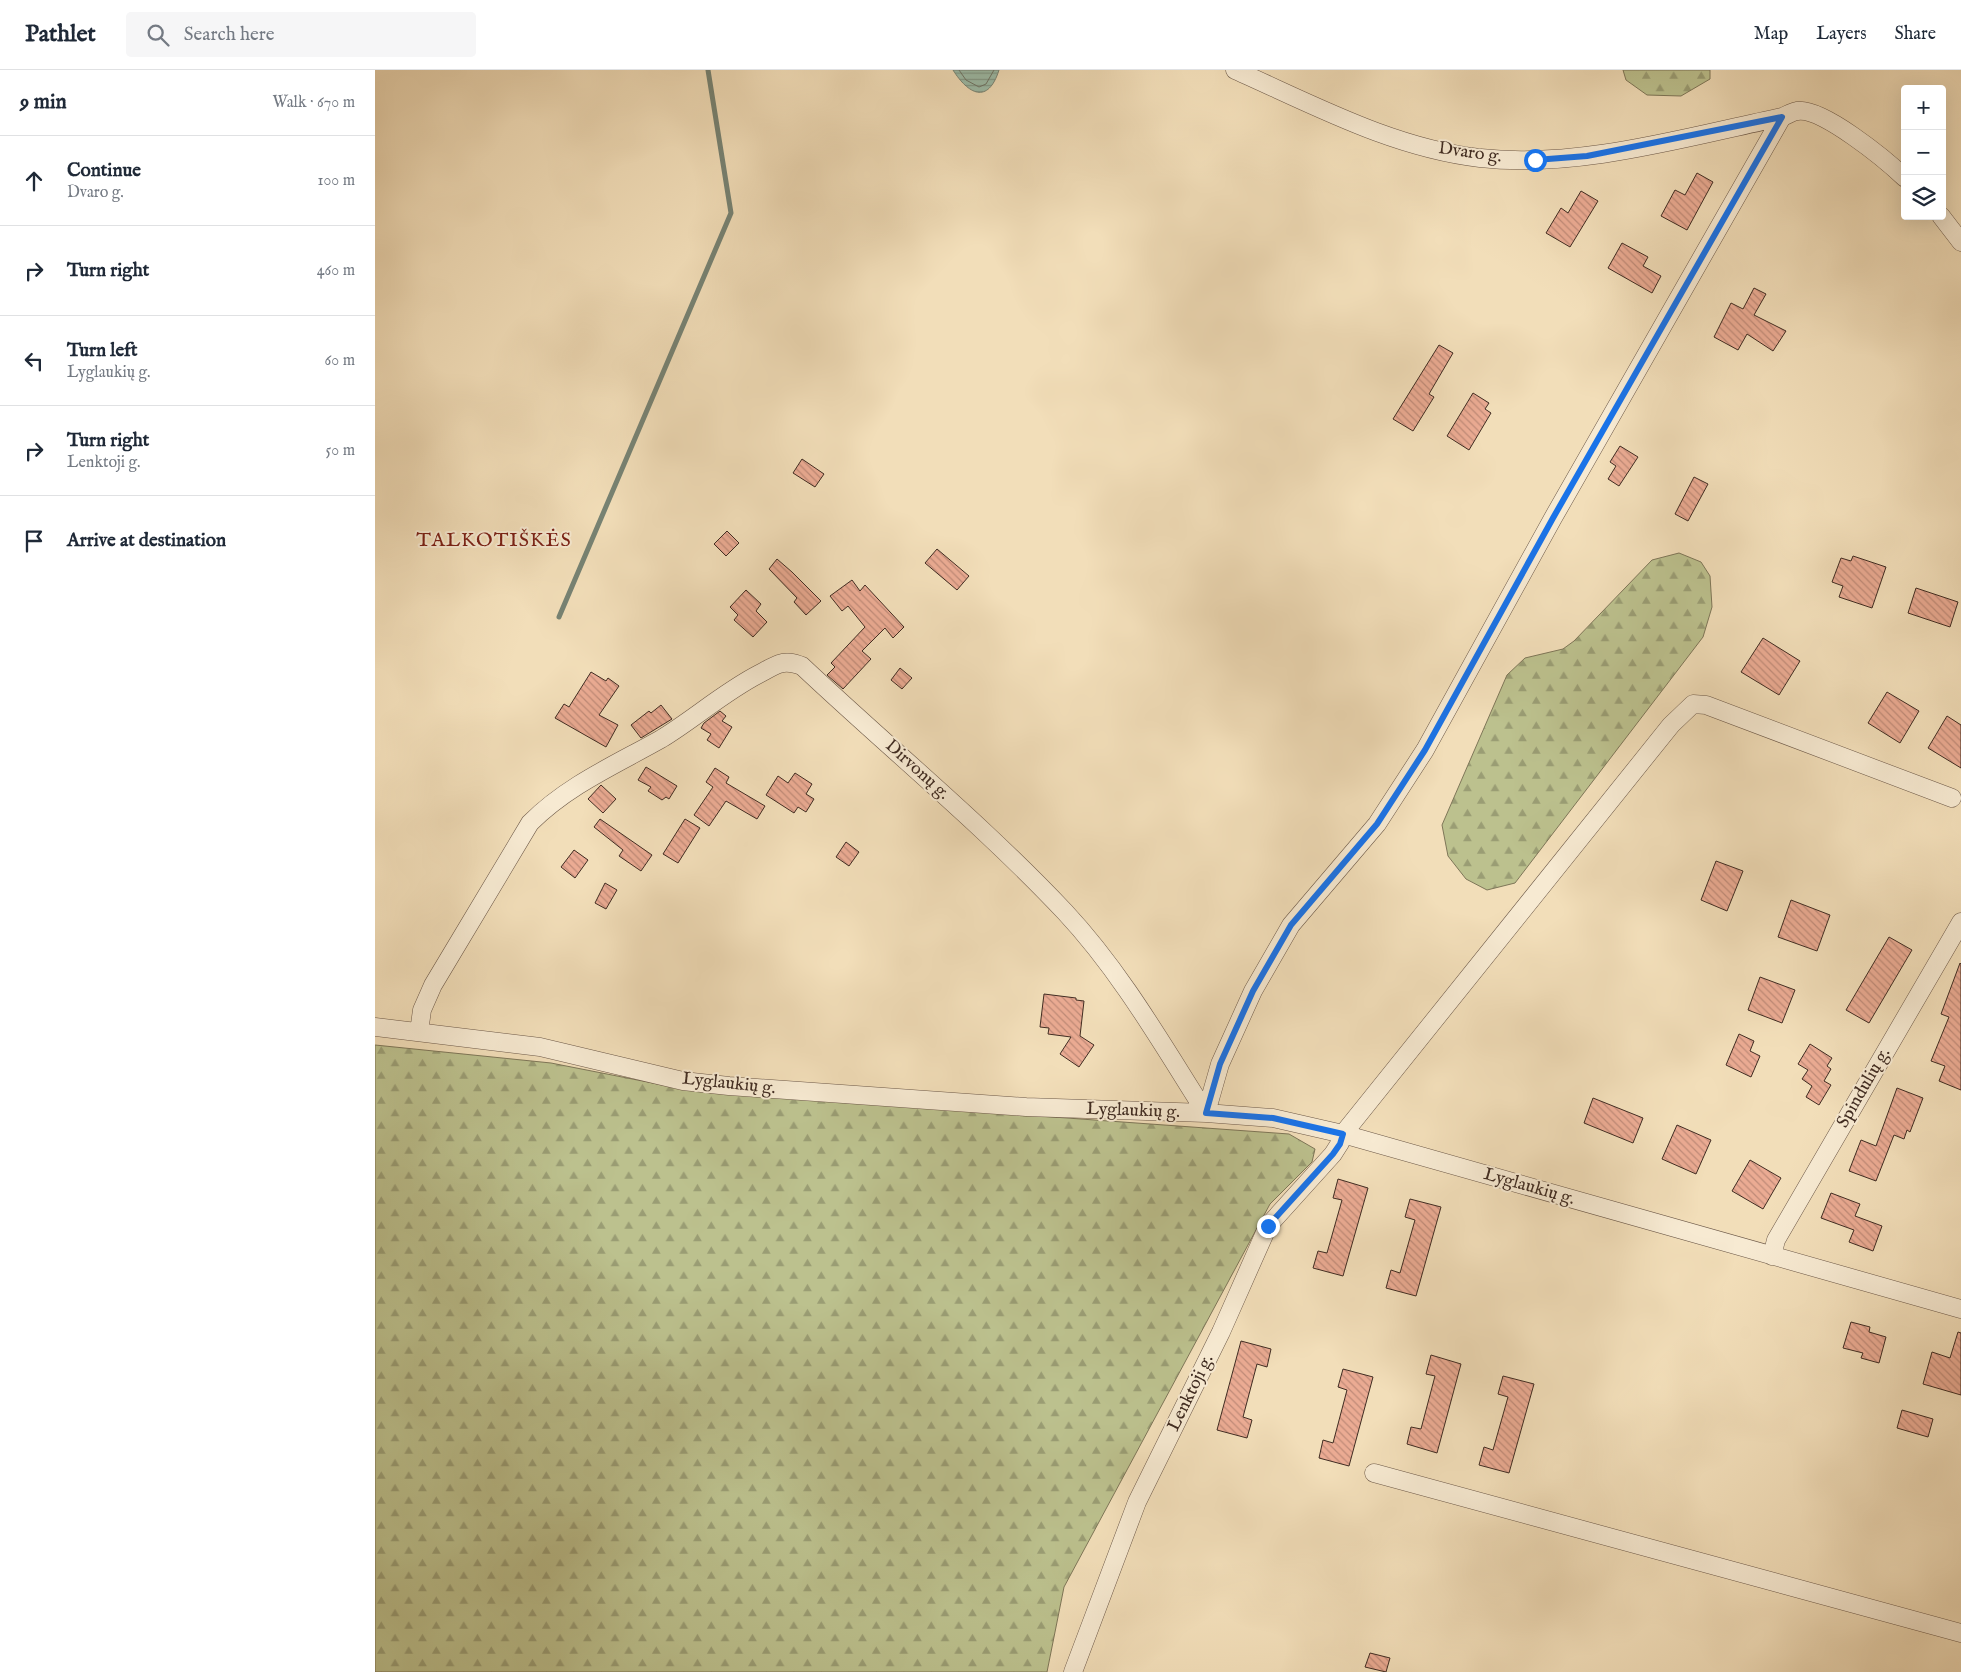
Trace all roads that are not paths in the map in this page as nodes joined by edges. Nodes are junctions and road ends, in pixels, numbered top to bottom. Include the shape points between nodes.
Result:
1 (1235, 70) edge
2 (1782, 117) junction
3 (1902, 175) edge
4 (1944, 220) edge
5 (1961, 242) edge
6 (1952, 798) dead end
7 (1961, 922) edge
8 (375, 1027) edge
9 (419, 1032) junction
10 (1206, 1113) junction
11 (1343, 1134) junction
12 (1771, 1256) junction
13 (1961, 1309) edge
14 (1374, 1473) dead end
15 (1961, 1633) edge
16 (1073, 1672) edge

1 - 2 street, Dvaro g. via 1368,130 1480,158 1535,160 1587,156
2 - 3 street, Dvaro g. via 1798,111 1818,115 1886,160
2 - 10 street via 1425,750 1377,824 1291,925 1253,991 1220,1064
4 - 5 street
6 - 11 street, Lenktoji g. via 1706,705 1693,704 1671,725
7 - 12 street, Spindulių g. via 1776,1240
8 - 9 street, Lyglaukių g.
9 - 10 street, Lyglaukių g. via 540,1047 683,1081 729,1086 1026,1107
9 - 10 street, Dirvonų g. via 433,985 530,823 547,806 600,771 662,738 749,679 779,664 792,662 802,666 943,792 1065,912 1109,964
10 - 11 street, Lyglaukių g. via 1273,1118
11 - 12 street, Lyglaukių g.
11 - 16 street, Lenktoji g. via 1333,1154 1268,1226 1221,1332 1137,1502
12 - 13 street, Lyglaukių g.
14 - 15 street

